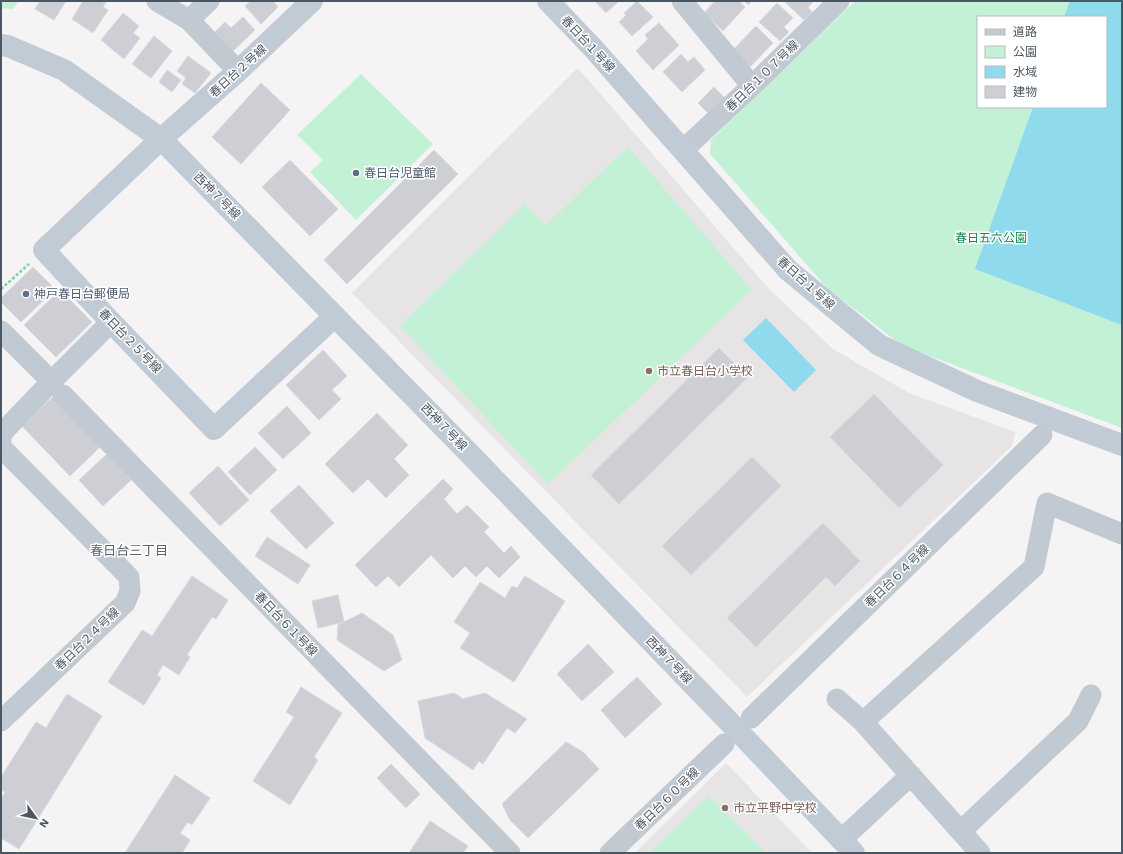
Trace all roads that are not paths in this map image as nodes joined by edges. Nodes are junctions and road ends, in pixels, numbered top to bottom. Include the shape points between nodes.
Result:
1 (157, 1) edge
2 (209, 1) edge
3 (312, 1) edge
4 (548, 1) edge
5 (682, 1) edge
6 (839, 1) edge
7 (189, 20) junction
8 (1, 45) edge
9 (238, 71) junction
10 (752, 86) junction
11 (162, 139) junction
12 (683, 150) junction
13 (335, 316) junction
14 (111, 322) junction
15 (1, 331) edge
16 (42, 374) dead end
17 (63, 395) dead end
18 (1042, 435) dead end
19 (1, 440) edge
20 (1122, 445) edge
21 (1, 447) edge
22 (1122, 534) edge
23 (1091, 694) dead end
24 (837, 699) dead end
25 (751, 718) dead end
26 (1, 721) edge
27 (863, 722) junction
28 (724, 744) dead end
29 (911, 775) junction
30 (961, 831) junction
31 (848, 846) edge
32 (510, 853) edge
33 (610, 853) edge
34 (980, 853) edge

1 - 7 street
2 - 7 street
3 - 9 street, 春日台２号線
4 - 12 street, 春日台１号線
5 - 10 street
6 - 10 street, 春日台１０７号線
7 - 9 street
8 - 11 street, 西神７号線 via 64,70
9 - 11 street, 春日台２号線
10 - 12 street, 春日台１０７号線
11 - 13 street, 西神７号線
11 - 14 street, 春日台２５号線 via 44,250
12 - 20 street, 春日台１号線 via 788,270 880,345 977,392
13 - 14 street, 春日台２５号線 via 214,429
13 - 31 street, 西神７号線
14 - 19 street via 1,434
15 - 16 street
17 - 32 street, 春日台６１号線
18 - 25 street, 春日台６４号線
21 - 26 street, 春日台２４号線 via 129,577 130,591 125,603
22 - 27 street via 1047,503 1034,567
23 - 30 street via 1078,721
24 - 27 street
27 - 29 street
28 - 33 street, 春日台６０号線
29 - 30 street
29 - 31 street
30 - 34 street

